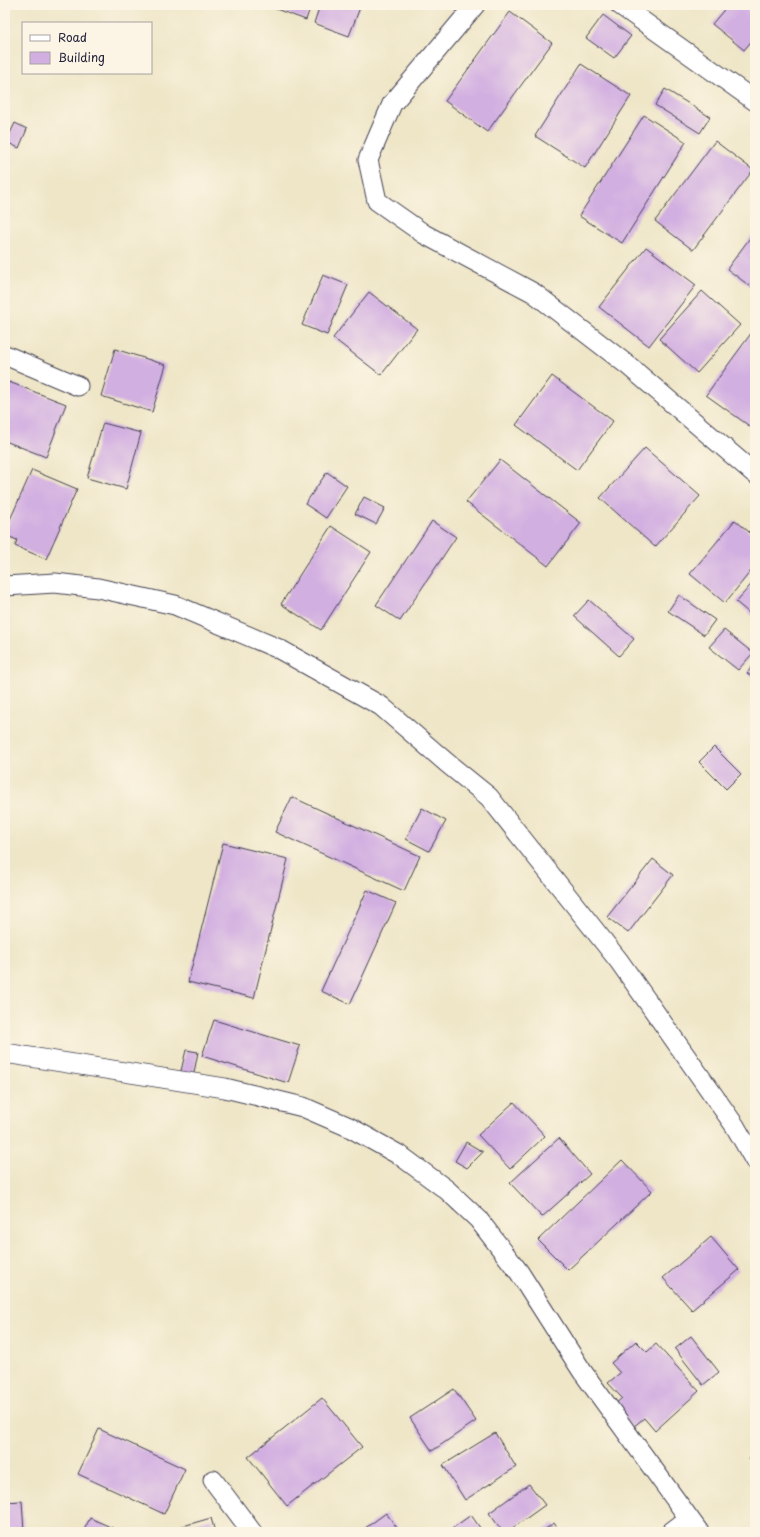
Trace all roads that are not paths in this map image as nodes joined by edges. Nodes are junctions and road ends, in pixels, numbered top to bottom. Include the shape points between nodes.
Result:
1 (476, 5) edge
2 (620, 5) edge
3 (755, 101) edge
4 (5, 355) edge
5 (78, 386) dead end
6 (755, 474) edge
7 (5, 586) edge
8 (5, 1053) edge
9 (755, 1161) edge
10 (213, 1480) dead end
11 (694, 1525) edge
12 (252, 1532) edge
13 (671, 1532) edge

1 - 6 street via 392,104 368,160 377,201 424,234 534,293 630,367
2 - 3 street
4 - 5 street
7 - 9 street via 55,583 98,588 176,605 279,649 381,706 488,797 619,961 735,1126
8 - 11 street via 225,1088 303,1107 349,1127 400,1156 447,1190 478,1219 519,1272 582,1371
10 - 12 street
11 - 13 street

